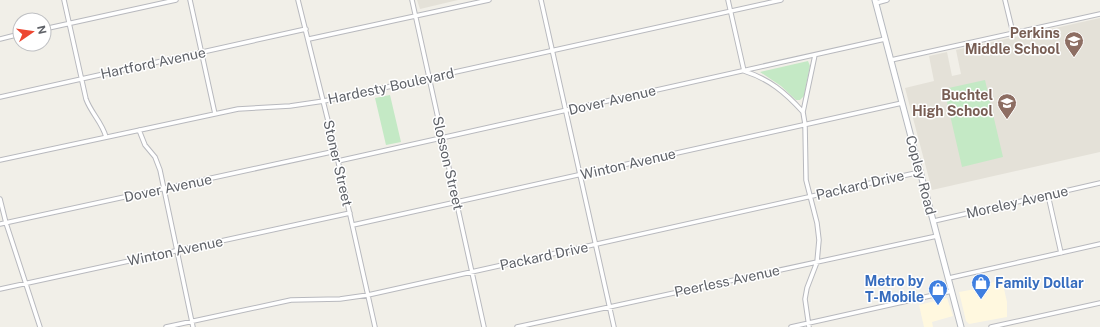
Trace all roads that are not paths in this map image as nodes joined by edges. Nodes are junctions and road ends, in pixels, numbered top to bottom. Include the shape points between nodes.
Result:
1 (64, 0) edge
2 (176, 0) edge
3 (190, 0) edge
4 (298, 0) edge
5 (412, 0) edge
6 (489, 0) edge
7 (541, 0) edge
8 (728, 0) edge
9 (781, 0) edge
10 (887, 0) edge
11 (1005, 0) edge
12 (876, 2) edge
13 (730, 11) junction
14 (1100, 14) edge
15 (415, 16) junction
16 (69, 23) junction
17 (52, 27) edge
18 (306, 29) junction
19 (1013, 33) junction
20 (12, 36) edge
21 (0, 39) edge
22 (309, 39) junction
23 (885, 39) junction
24 (552, 51) junction
25 (202, 53) junction
26 (815, 55) junction
27 (891, 60) junction
28 (744, 71) junction
29 (429, 78) junction
30 (81, 79) junction
31 (0, 97) edge
32 (324, 101) junction
33 (902, 103) junction
34 (565, 111) junction
35 (803, 112) junction
36 (215, 114) junction
37 (805, 124) junction
38 (139, 130) junction
39 (106, 137) junction
40 (442, 138) junction
41 (336, 151) junction
42 (0, 160) edge
43 (338, 161) junction
44 (920, 172) junction
45 (579, 175) junction
46 (1100, 183) edge
47 (164, 188) junction
48 (1048, 195) junction
49 (809, 197) junction
50 (0, 199) edge
51 (456, 202) junction
52 (350, 213) junction
53 (934, 221) junction
54 (6, 223) junction
55 (0, 224) edge
56 (353, 225) junction
57 (937, 236) junction
58 (595, 244) junction
59 (1100, 244) edge
60 (177, 251) junction
61 (1061, 253) junction
62 (817, 262) junction
63 (472, 272) junction
64 (949, 278) junction
65 (26, 284) junction
66 (0, 289) edge
67 (952, 291) junction
68 (368, 295) junction
69 (1100, 303) edge
70 (609, 307) junction
71 (192, 322) junction
72 (808, 325) edge
73 (40, 327) edge
74 (166, 327) edge
75 (193, 327) edge
76 (375, 327) edge
77 (484, 327) edge
78 (517, 327) edge
79 (614, 327) edge
80 (791, 327) edge
81 (961, 327) edge
82 (991, 327) edge

1 - 16 street
2 - 16 street
3 - 25 street
4 - 18 street, Stoner Street
5 - 15 street, Slosson Street
6 - 15 street
7 - 24 street
8 - 13 street
9 - 13 street, Hardesty Boulevard
10 - 12 street
11 - 19 street
12 - 23 main road, Copley Road
13 - 24 street, Hardesty Boulevard
13 - 28 street
14 - 19 street
15 - 22 street
15 - 29 street, Slosson Street
16 - 17 street
16 - 30 street
18 - 22 street, Stoner Street
18 - 25 street, Hartford Avenue
19 - 27 street
20 - 21 street
22 - 32 street, Stoner Street
23 - 26 street, Dover Avenue
23 - 27 main road, Copley Road
24 - 29 street, Hardesty Boulevard
24 - 34 street
25 - 30 street, Hartford Avenue
25 - 36 street
26 - 28 street, Dover Avenue
26 - 35 street
27 - 33 main road, Copley Road
28 - 34 street, Dover Avenue
28 - 35 street via 774,83
29 - 32 street, Hardesty Boulevard
29 - 40 street, Slosson Street
30 - 31 street, Hartford Avenue
30 - 39 street via 88,105 101,123
32 - 36 street, Hardesty Boulevard via 290,106 252,107
32 - 41 street, Stoner Street
33 - 37 street, Winton Avenue
33 - 44 main road, Copley Road
34 - 40 street, Dover Avenue
34 - 45 street
35 - 37 street
36 - 38 street, Hardesty Boulevard
37 - 45 street, Winton Avenue
37 - 49 street via 806,180
38 - 39 street, Hardesty Boulevard
38 - 47 street via 145,145 159,166
39 - 42 street, Hardesty Boulevard
40 - 43 street, Dover Avenue
40 - 51 street, Slosson Street
41 - 43 street, Stoner Street
41 - 47 street, Dover Avenue
43 - 52 street, Stoner Street
44 - 49 street, Packard Drive
44 - 53 main road, Copley Road
45 - 51 street, Winton Avenue
45 - 58 street
46 - 48 street, Moreley Avenue
47 - 54 street, Dover Avenue
47 - 60 street
48 - 53 street, Moreley Avenue
48 - 61 street
49 - 58 street, Packard Drive
49 - 62 street via 818,230
50 - 54 street
51 - 56 street, Winton Avenue
51 - 63 street, Slosson Street
52 - 56 street, Stoner Street
52 - 60 street, Winton Avenue
53 - 57 main road, Copley Road
54 - 55 street, Dover Avenue
54 - 65 street
56 - 68 street, Stoner Street
57 - 62 street, Peerless Avenue
57 - 64 main road, Copley Road
58 - 63 street, Packard Drive
58 - 70 street
59 - 61 street
60 - 65 street, Winton Avenue
60 - 71 street
61 - 64 street
62 - 70 street, Peerless Avenue
62 - 72 street via 806,292
63 - 68 street, Packard Drive
63 - 77 street, Slosson Street
64 - 67 main road, Copley Road
65 - 66 street, Winton Avenue
65 - 73 street
67 - 72 street
67 - 81 main road, Copley Road
68 - 71 street, Packard Drive via 340,299 291,300
68 - 76 street, Stoner Street
69 - 82 street
70 - 78 street, Peerless Avenue
70 - 79 street
71 - 74 street, Packard Drive
71 - 75 street
72 - 80 street

